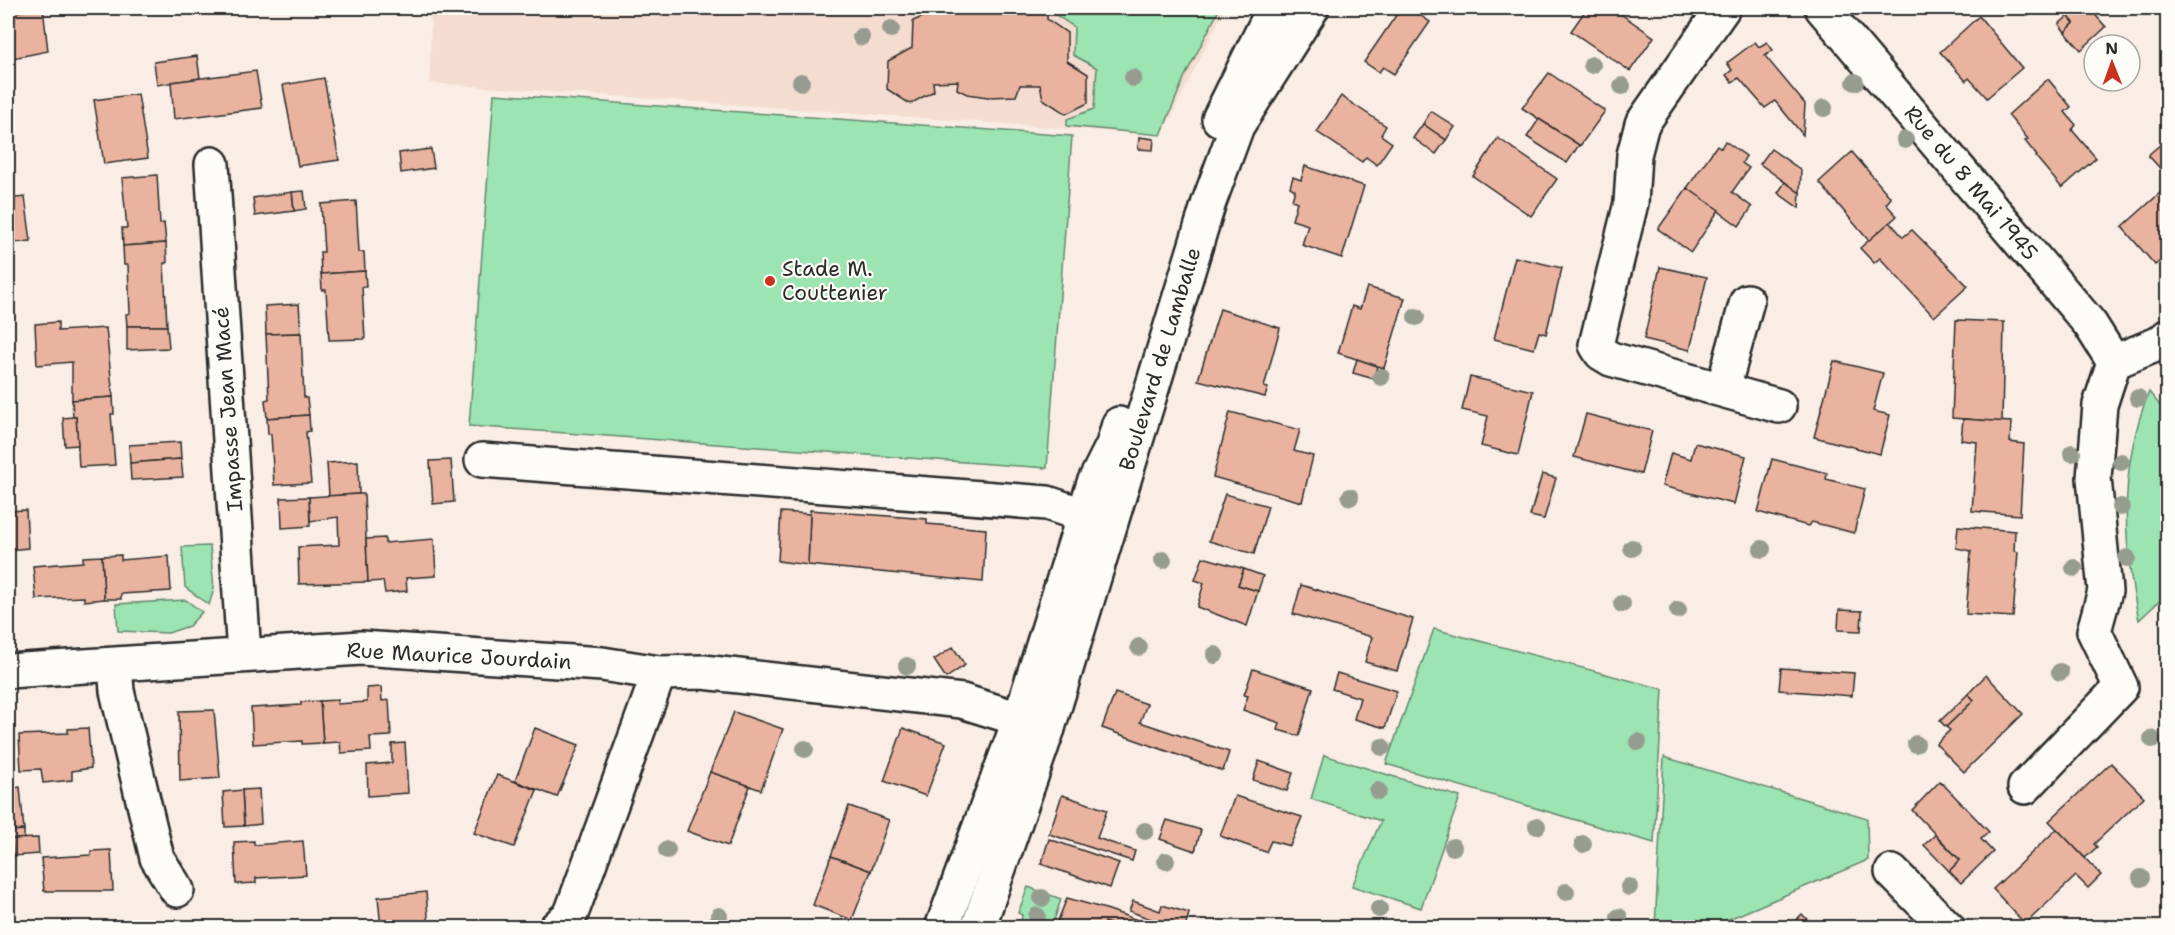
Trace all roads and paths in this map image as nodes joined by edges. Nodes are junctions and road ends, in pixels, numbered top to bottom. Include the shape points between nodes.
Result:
1 (1274, 8) edge
2 (1312, 8) edge
3 (1723, 8) edge
4 (1822, 8) edge
5 (212, 164) dead end
6 (1747, 301) dead end
7 (2168, 336) edge
8 (2114, 362) junction
9 (1723, 389) junction
10 (1779, 406) dead end
11 (482, 460) dead end
12 (1083, 515) junction
13 (244, 655) junction
14 (115, 666) junction
15 (8, 671) edge
16 (659, 673) junction
17 (1034, 723) junction
18 (2025, 787) dead end
19 (1892, 872) dead end
20 (177, 890) dead end
21 (556, 927) edge
22 (942, 927) edge
23 (978, 927) edge
24 (1948, 927) edge

1 - 12 street, Boulevard de Lamballe via 1217,122 1113,445
2 - 17 street, Boulevard de Lamballe via 1237,126
3 - 9 street via 1642,124 1634,155 1631,203 1596,345 1611,359
4 - 8 street, Rue du 8 Mai 1945 via 2090,324
5 - 13 street, Impasse Jean Macé
6 - 9 street
7 - 8 street
8 - 18 street via 2100,405 2095,467 2105,591 2094,631 2121,687
9 - 10 street
11 - 12 street via 1047,503
12 - 17 street, Boulevard de Lamballe
13 - 14 street, Rue Maurice Jourdain
13 - 16 street, Rue Maurice Jourdain via 361,648 602,664
14 - 15 street, Rue Maurice Jourdain
14 - 20 street via 117,691 157,858
16 - 17 street, Rue Maurice Jourdain via 703,672 962,701
16 - 21 street via 571,914
17 - 22 street, Boulevard de Lamballe
17 - 23 street, Boulevard de Lamballe
19 - 24 street

